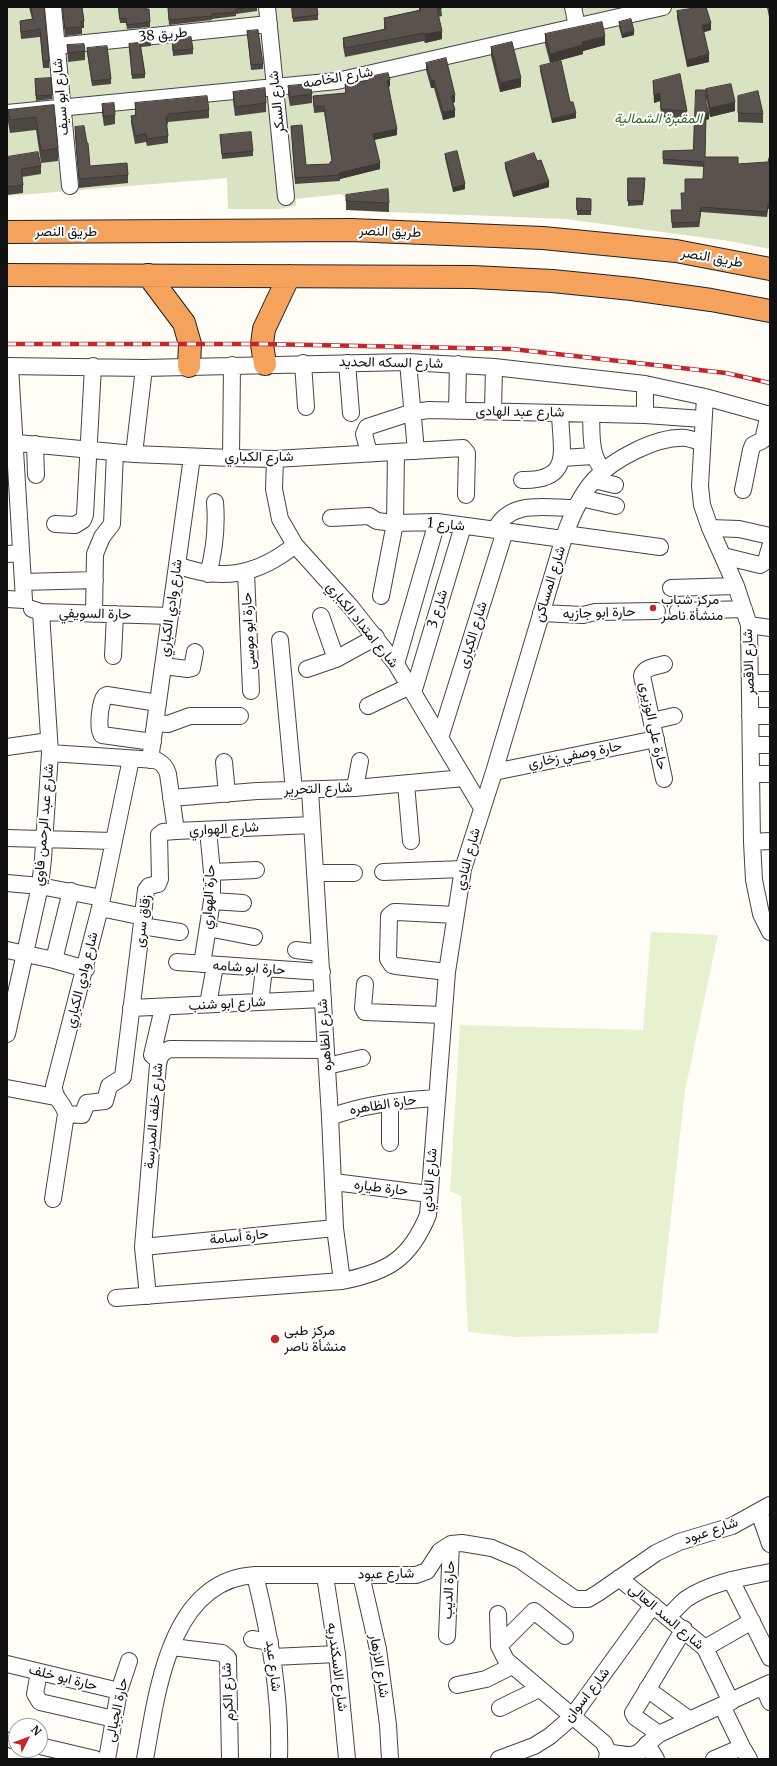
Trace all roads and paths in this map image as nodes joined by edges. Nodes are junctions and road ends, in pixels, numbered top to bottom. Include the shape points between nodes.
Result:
1 (53, 7) edge
2 (267, 7) edge
3 (574, 7) edge
4 (663, 7) edge
5 (640, 10) edge
6 (269, 24) junction
7 (577, 26) junction
8 (57, 46) junction
9 (275, 88) junction
10 (61, 108) junction
11 (7, 113) edge
12 (70, 186) dead end
13 (286, 197) dead end
14 (9, 235) edge
15 (7, 261) edge
16 (770, 269) edge
17 (7, 275) edge
18 (31, 275) junction
19 (148, 275) junction
20 (289, 276) junction
21 (770, 311) edge
22 (408, 362) junction
23 (303, 363) junction
24 (347, 363) junction
25 (265, 364) junction
26 (458, 364) junction
27 (232, 365) junction
28 (8, 366) edge
29 (93, 366) junction
30 (188, 366) junction
31 (494, 367) junction
32 (144, 368) junction
33 (645, 384) junction
34 (705, 397) junction
35 (306, 407) dead end
36 (457, 411) junction
37 (413, 412) junction
38 (493, 412) junction
39 (351, 413) dead end
40 (560, 413) junction
41 (591, 414) junction
42 (645, 415) junction
43 (769, 415) edge
44 (703, 419) junction
45 (11, 442) edge
46 (701, 442) junction
47 (35, 444) junction
48 (88, 449) junction
49 (416, 451) junction
50 (115, 452) junction
51 (369, 453) junction
52 (396, 453) junction
53 (134, 454) junction
54 (593, 456) junction
55 (192, 457) junction
56 (231, 458) junction
57 (562, 458) junction
58 (275, 459) junction
59 (36, 475) dead end
60 (599, 476) junction
61 (522, 480) dead end
62 (616, 485) dead end
63 (743, 490) dead end
64 (466, 495) dead end
65 (215, 502) dead end
66 (578, 503) junction
67 (616, 506) dead end
68 (331, 518) dead end
69 (437, 522) junction
70 (395, 523) junction
71 (55, 524) dead end
72 (463, 526) junction
73 (710, 528) junction
74 (500, 531) junction
75 (564, 536) junction
76 (770, 536) edge
77 (295, 545) junction
78 (660, 547) dead end
79 (770, 547) edge
80 (14, 553) edge
81 (723, 556) junction
82 (177, 565) junction
83 (246, 572) junction
84 (208, 574) junction
85 (95, 580) junction
86 (23, 582) junction
87 (736, 586) junction
88 (671, 588) dead end
89 (381, 596) dead end
90 (7, 599) edge
91 (24, 600) junction
92 (744, 609) junction
93 (657, 611) dead end
94 (678, 611) dead end
95 (41, 612) junction
96 (541, 613) junction
97 (94, 614) junction
98 (115, 614) junction
99 (170, 616) junction
100 (321, 616) dead end
101 (749, 625) junction
102 (770, 628) edge
103 (376, 637) junction
104 (280, 640) dead end
105 (195, 652) dead end
106 (114, 656) dead end
107 (336, 659) junction
108 (396, 664) junction
109 (664, 664) dead end
110 (163, 666) junction
111 (306, 669) dead end
112 (750, 683) junction
113 (770, 684) edge
114 (411, 689) junction
115 (252, 691) dead end
116 (158, 703) junction
117 (368, 706) dead end
118 (240, 716) dead end
119 (674, 716) dead end
120 (750, 716) junction
121 (770, 716) edge
122 (652, 721) junction
123 (155, 723) junction
124 (440, 738) junction
125 (656, 739) junction
126 (152, 742) junction
127 (8, 743) edge
128 (751, 745) junction
129 (770, 745) edge
130 (50, 747) junction
131 (131, 759) junction
132 (150, 760) junction
133 (360, 761) dead end
134 (224, 762) dead end
135 (494, 772) junction
136 (751, 774) junction
137 (770, 774) edge
138 (464, 778) junction
139 (664, 779) dead end
140 (406, 784) junction
141 (355, 788) junction
142 (302, 790) junction
143 (227, 794) junction
144 (171, 798) junction
145 (482, 808) junction
146 (312, 825) junction
147 (208, 830) junction
148 (176, 831) junction
149 (7, 838) edge
150 (44, 838) junction
151 (113, 841) junction
152 (411, 841) dead end
153 (770, 841) edge
154 (752, 842) junction
155 (463, 869) junction
156 (256, 870) dead end
157 (212, 872) junction
158 (383, 872) dead end
159 (315, 873) junction
160 (354, 873) dead end
161 (32, 881) junction
162 (7, 883) edge
163 (71, 892) junction
164 (763, 897) edge
165 (212, 901) junction
166 (101, 903) junction
167 (243, 903) dead end
168 (455, 915) junction
169 (143, 921) junction
170 (208, 928) junction
171 (180, 932) dead end
172 (770, 932) edge
173 (254, 937) dead end
174 (7, 950) edge
175 (296, 950) dead end
176 (320, 953) junction
177 (26, 954) junction
178 (54, 960) junction
179 (177, 962) dead end
180 (208, 965) junction
181 (86, 968) junction
182 (264, 969) junction
183 (322, 972) junction
184 (447, 972) junction
185 (365, 984) dead end
186 (323, 999) junction
187 (260, 1002) junction
188 (208, 1004) junction
189 (131, 1008) junction
190 (163, 1008) junction
191 (443, 1015) junction
192 (7, 1032) edge
193 (326, 1050) junction
194 (362, 1058) dead end
195 (158, 1060) junction
196 (327, 1066) junction
197 (7, 1088) edge
198 (55, 1097) junction
199 (437, 1098) junction
200 (390, 1102) junction
201 (66, 1114) junction
202 (330, 1117) junction
203 (390, 1143) dead end
204 (334, 1182) junction
205 (429, 1194) junction
206 (53, 1199) dead end
207 (336, 1228) junction
208 (143, 1247) junction
209 (342, 1281) junction
210 (148, 1296) junction
211 (116, 1298) dead end
212 (765, 1509) edge
213 (451, 1544) junction
214 (770, 1544) edge
215 (770, 1572) edge
216 (256, 1575) junction
217 (361, 1575) junction
218 (325, 1576) junction
219 (619, 1578) junction
220 (731, 1580) junction
221 (653, 1605) junction
222 (498, 1614) dead end
223 (668, 1617) junction
224 (752, 1621) junction
225 (684, 1629) junction
226 (447, 1636) dead end
227 (565, 1636) dead end
228 (252, 1639) dead end
229 (172, 1646) junction
230 (499, 1646) junction
231 (705, 1648) junction
232 (271, 1649) junction
233 (337, 1654) junction
234 (770, 1658) edge
235 (128, 1662) dead end
236 (7, 1664) edge
237 (512, 1666) junction
238 (39, 1672) junction
239 (457, 1685) dead end
240 (766, 1685) edge
241 (539, 1689) junction
242 (647, 1689) junction
243 (119, 1691) junction
244 (770, 1702) edge
245 (726, 1704) junction
246 (500, 1708) dead end
247 (572, 1717) junction
248 (114, 1720) junction
249 (690, 1720) junction
250 (653, 1739) junction
251 (48, 1748) edge
252 (745, 1753) edge
253 (608, 1756) edge
254 (95, 1759) edge
255 (107, 1759) edge
256 (145, 1759) edge
257 (230, 1759) edge
258 (279, 1759) edge
259 (347, 1759) edge
260 (390, 1759) edge
261 (499, 1759) edge
262 (656, 1759) edge
263 (714, 1759) edge

1 - 8 street, شارع ابو سيف
2 - 6 street, شارع السكر
3 - 7 street
4 - 5 street, شارع الخاصه
5 - 7 street, شارع الخاصه
6 - 8 street, طريق 38
6 - 9 street, شارع السكر
7 - 9 street, شارع الخاصه via 337,81
8 - 10 street, شارع ابو سيف
9 - 10 street, شارع الخاصه
9 - 13 street, شارع السكر
10 - 11 street, شارع الخاصه
10 - 12 street, شارع ابو سيف
14 - 16 highway, طريق النصر via 351,230 543,238 676,251
15 - 18 highway via 17,271
17 - 18 highway
18 - 19 highway
19 - 20 highway
19 - 30 highway via 184,323 190,344
20 - 21 highway via 473,277 552,281 632,289
20 - 25 highway via 264,329 262,344
22 - 24 street, شارع السكه الحديد
22 - 26 street, شارع السكه الحديد
22 - 37 street
23 - 24 street, شارع السكه الحديد
23 - 25 street, شارع السكه الحديد
23 - 35 street
24 - 39 street
25 - 27 street, شارع السكه الحديد
26 - 31 street, شارع السكه الحديد
26 - 36 street
27 - 30 street, شارع السكه الحديد
27 - 56 street
28 - 29 street, شارع السكه الحديد
28 - 45 street
29 - 32 street, شارع السكه الحديد
29 - 48 street
30 - 32 street, شارع السكه الحديد
31 - 33 street, شارع السكه الحديد
31 - 38 street
32 - 53 street
33 - 34 street, شارع السكه الحديد
33 - 42 street
34 - 43 street, شارع السكه الحديد
34 - 44 street, شارع الاقصر
36 - 37 street, شارع عبد الهادى
36 - 38 street, شارع عبد الهادى
37 - 49 street
37 - 51 street, شارع عبد الهادى via 367,428 364,434
38 - 40 street, شارع عبد الهادى
40 - 41 street, شارع عبد الهادى
40 - 57 street
41 - 42 street, شارع عبد الهادى
41 - 54 street
42 - 44 street, شارع عبد الهادى
43 - 63 street via 763,440 752,445
44 - 46 street, شارع الاقصر
45 - 47 street, شارع الكباري
45 - 80 street
46 - 60 street, شارع المساكن via 686,438 646,446 624,456
46 - 73 street, شارع الاقصر via 700,486 702,505
47 - 48 street, شارع الكباري
47 - 59 street
48 - 50 street, شارع الكباري
48 - 71 street via 83,520 75,525
49 - 52 street, شارع الكباري
49 - 64 street, شارع الكباري via 460,448 466,450
50 - 53 street, شارع الكباري
50 - 85 street via 112,524 97,545
51 - 52 street, شارع الكباري
51 - 58 street, شارع الكباري
52 - 70 street
53 - 55 street, شارع الكباري
54 - 57 street
54 - 60 street via 598,464
55 - 56 street, شارع الكباري
55 - 82 street, شارع وادي الكباري
56 - 58 street, شارع الكباري
57 - 61 street via 560,468 550,477
58 - 77 street, شارع امتداد الكباري via 274,489 280,519
60 - 62 street
60 - 66 street, شارع المساكن
65 - 84 street via 215,550
66 - 67 street, شارع الكبارى
66 - 74 street, شارع الكبارى via 519,508 502,518
66 - 75 street, شارع المساكن
68 - 70 street, شارع 1 via 369,516 377,521
69 - 70 street, شارع 1
69 - 72 street, شارع 1
69 - 108 street
70 - 89 street
72 - 74 street, شارع 1
72 - 114 street, شارع 3
73 - 76 street via 739,529
73 - 81 street, شارع الاقصر
74 - 75 street, شارع 1
74 - 124 street, شارع الكبارى
75 - 78 street, شارع 1
75 - 96 street, شارع المساكن
77 - 83 street via 281,557
77 - 103 street, شارع امتداد الكباري
79 - 81 street via 766,561 760,564
80 - 86 street
81 - 87 street, شارع الاقصر
82 - 84 street
82 - 99 street, شارع وادي الكباري
83 - 84 street
83 - 115 street, حارة ابو موسى
85 - 86 street
85 - 97 street
86 - 91 street
87 - 88 street
87 - 92 street, شارع الاقصر
90 - 91 street
91 - 95 street, حارة السويفي via 30,608
92 - 94 street
92 - 101 street, شارع الاقصر
93 - 96 street, حارة ابو جازيه via 595,612 583,615
95 - 97 street, حارة السويفي
95 - 130 street, شارع عبد الرحمن فاوي
96 - 135 street, شارع المساكن
97 - 98 street, حارة السويفي
98 - 99 street, حارة السويفي
98 - 106 street
99 - 110 street, شارع وادي الكباري
100 - 107 street
101 - 102 street
101 - 112 street, شارع الاقصر
103 - 107 street
103 - 108 street, شارع امتداد الكباري
104 - 142 street, شارع الظاهره
105 - 110 street via 192,668
107 - 111 street
108 - 114 street, شارع امتداد الكباري
109 - 122 street, حارة على الوزيرى via 647,669 642,674
110 - 116 street, شارع وادي الكباري
112 - 113 street
112 - 120 street, شارع الاقصر
114 - 117 street
114 - 124 street, شارع امتداد الكباري
116 - 123 street, شارع وادي الكباري
116 - 126 street via 107,695 102,701 99,730 102,735
118 - 123 street via 190,716 172,723
119 - 122 street
120 - 121 street
120 - 128 street, شارع الاقصر
122 - 125 street, حارة على الوزيرى
123 - 126 street, شارع وادي الكباري
124 - 138 street, شارع امتداد الكباري
125 - 135 street, حارة وصفي زخاري
125 - 139 street, حارة على الوزيرى
126 - 132 street, شارع وادي الكباري
127 - 130 street, شارع الهواري
128 - 129 street
128 - 136 street, شارع الاقصر
130 - 131 street, شارع الهواري
130 - 150 street, شارع عبد الرحمن فاوي
131 - 132 street, شارع الهواري
131 - 151 street, شارع وادي الكباري
132 - 144 street, شارع الهواري via 156,760 166,768
133 - 141 street
134 - 143 street
135 - 145 street, شارع المساكن
136 - 137 street
136 - 154 street, شارع الاقصر
138 - 140 street, شارع التحرير
138 - 145 street, شارع امتداد الكباري
140 - 141 street, شارع التحرير
140 - 152 street
141 - 142 street, شارع التحرير
142 - 143 street, شارع التحرير
142 - 146 street, شارع الظاهره
143 - 144 street, شارع التحرير
144 - 148 street, شارع الهواري
145 - 155 street, شارع النادي
146 - 147 street, شارع الهواري
146 - 159 street, شارع الظاهره
147 - 148 street, شارع الهواري
147 - 157 street, حارة الهواري
148 - 169 street, زقاق سرى via 163,832 159,835 160,879 158,884 149,886 146,890
149 - 150 street
150 - 151 street
150 - 161 street, شارع عبد الرحمن فاوي
151 - 166 street, شارع وادي الكباري
153 - 154 street
154 - 164 street, شارع الاقصر
155 - 158 street
155 - 168 street, شارع النادي
156 - 157 street
157 - 165 street, حارة الهواري
159 - 160 street
159 - 176 street, شارع الظاهره
161 - 162 street
161 - 163 street
161 - 177 street, شارع عبد الرحمن فاوي
163 - 166 street
163 - 178 street
164 - 172 street, شارع الاقصر via 761,914
165 - 167 street
165 - 170 street, حارة الهواري
166 - 169 street
166 - 181 street, شارع وادي الكباري
168 - 184 street, شارع النادي
168 - 184 street via 394,912 389,916 389,962 396,966
169 - 171 street
169 - 189 street, زقاق سرى
170 - 173 street
170 - 180 street, حارة الهواري
174 - 177 street
175 - 176 street
176 - 183 street, شارع الظاهره
177 - 178 street
177 - 192 street, شارع عبد الرحمن فاوي
178 - 181 street
179 - 180 street, حارة ابو شامه
180 - 182 street, حارة ابو شامه
180 - 188 street, حارة الهواري
181 - 198 street, شارع وادي الكباري via 54,1086
182 - 183 street, حارة ابو شامه
182 - 187 street
183 - 186 street, شارع الظاهره
184 - 191 street, شارع النادي
185 - 191 street via 365,1012
186 - 187 street, شارع ابو شنب
186 - 193 street, شارع الظاهره
187 - 188 street, شارع ابو شنب
188 - 190 street, شارع ابو شنب
189 - 190 street, شارع ابو شنب
189 - 201 street, زقاق سرى via 123,1077 109,1086 105,1101 89,1101 82,1115
190 - 195 street via 152,1055
191 - 199 street, شارع النادي
193 - 195 street, شارع خلف المدرسة via 170,1049 164,1051
193 - 196 street, شارع الظاهره
194 - 196 street
195 - 208 street, شارع خلف المدرسة
196 - 202 street, شارع الظاهره
197 - 198 street
198 - 201 street via 64,1107
199 - 200 street, حارة الظاهره
199 - 205 street, شارع النادي
200 - 202 street, حارة الظاهره via 351,1109
200 - 203 street
201 - 206 street
202 - 204 street, شارع الظاهره
204 - 205 street, حارة طياره
204 - 207 street, شارع الظاهره
205 - 209 street, شارع النادي via 428,1215 409,1249 395,1262 378,1272
207 - 208 street, حارة أسامة
207 - 209 street, شارع الظاهره
208 - 210 street, شارع خلف المدرسة
209 - 210 street, شارع النادي
210 - 211 street, شارع النادي
212 - 214 street
212 - 219 street, شارع عبود via 732,1526 679,1542 656,1553
213 - 217 street, شارع عبود via 440,1551 427,1571 416,1575
213 - 219 street, شارع عبود via 492,1548 520,1560 576,1598 588,1599
213 - 226 street, حارة الديب
215 - 220 street
216 - 218 street, شارع عبود
216 - 229 street, شارع عبود via 242,1576 221,1583 204,1595 190,1612
216 - 232 street, شارع عيد
217 - 218 street, شارع عبود
217 - 260 street, شارع الازهار via 378,1649
218 - 233 street, شارع الاسكندريه
219 - 221 street, شارع السد العالى
220 - 223 street via 707,1587 686,1600
220 - 224 street
221 - 223 street, شارع السد العالى
221 - 247 street, شارع اسوان
222 - 230 street
223 - 225 street, شارع السد العالى
224 - 231 street
224 - 234 street
225 - 231 street, شارع السد العالى
225 - 242 street
227 - 230 street via 534,1611
228 - 232 street
229 - 256 street, شارع عبود via 157,1691
229 - 257 street, شارع الكرم via 222,1653 228,1658
230 - 237 street via 503,1656
231 - 245 street, شارع السد العالى
232 - 233 street
232 - 258 street, شارع عيد via 279,1721
233 - 259 street, شارع الاسكندريه
235 - 243 street, حارة الجبالى
236 - 238 street, حارة ابو خلف
237 - 239 street via 486,1679
237 - 241 street
238 - 243 street, حارة ابو خلف
238 - 248 street via 35,1694 40,1702
240 - 244 street
240 - 245 street
241 - 246 street
241 - 247 street
242 - 249 street
242 - 250 street via 634,1715
243 - 248 street, حارة الجبالى
245 - 249 street
245 - 252 street, شارع السد العالى
247 - 253 street via 604,1743
247 - 261 street, شارع اسوان via 534,1746
248 - 255 street, حارة الجبالى
249 - 250 street
250 - 253 street via 636,1755
250 - 262 street
251 - 254 street
252 - 263 street

